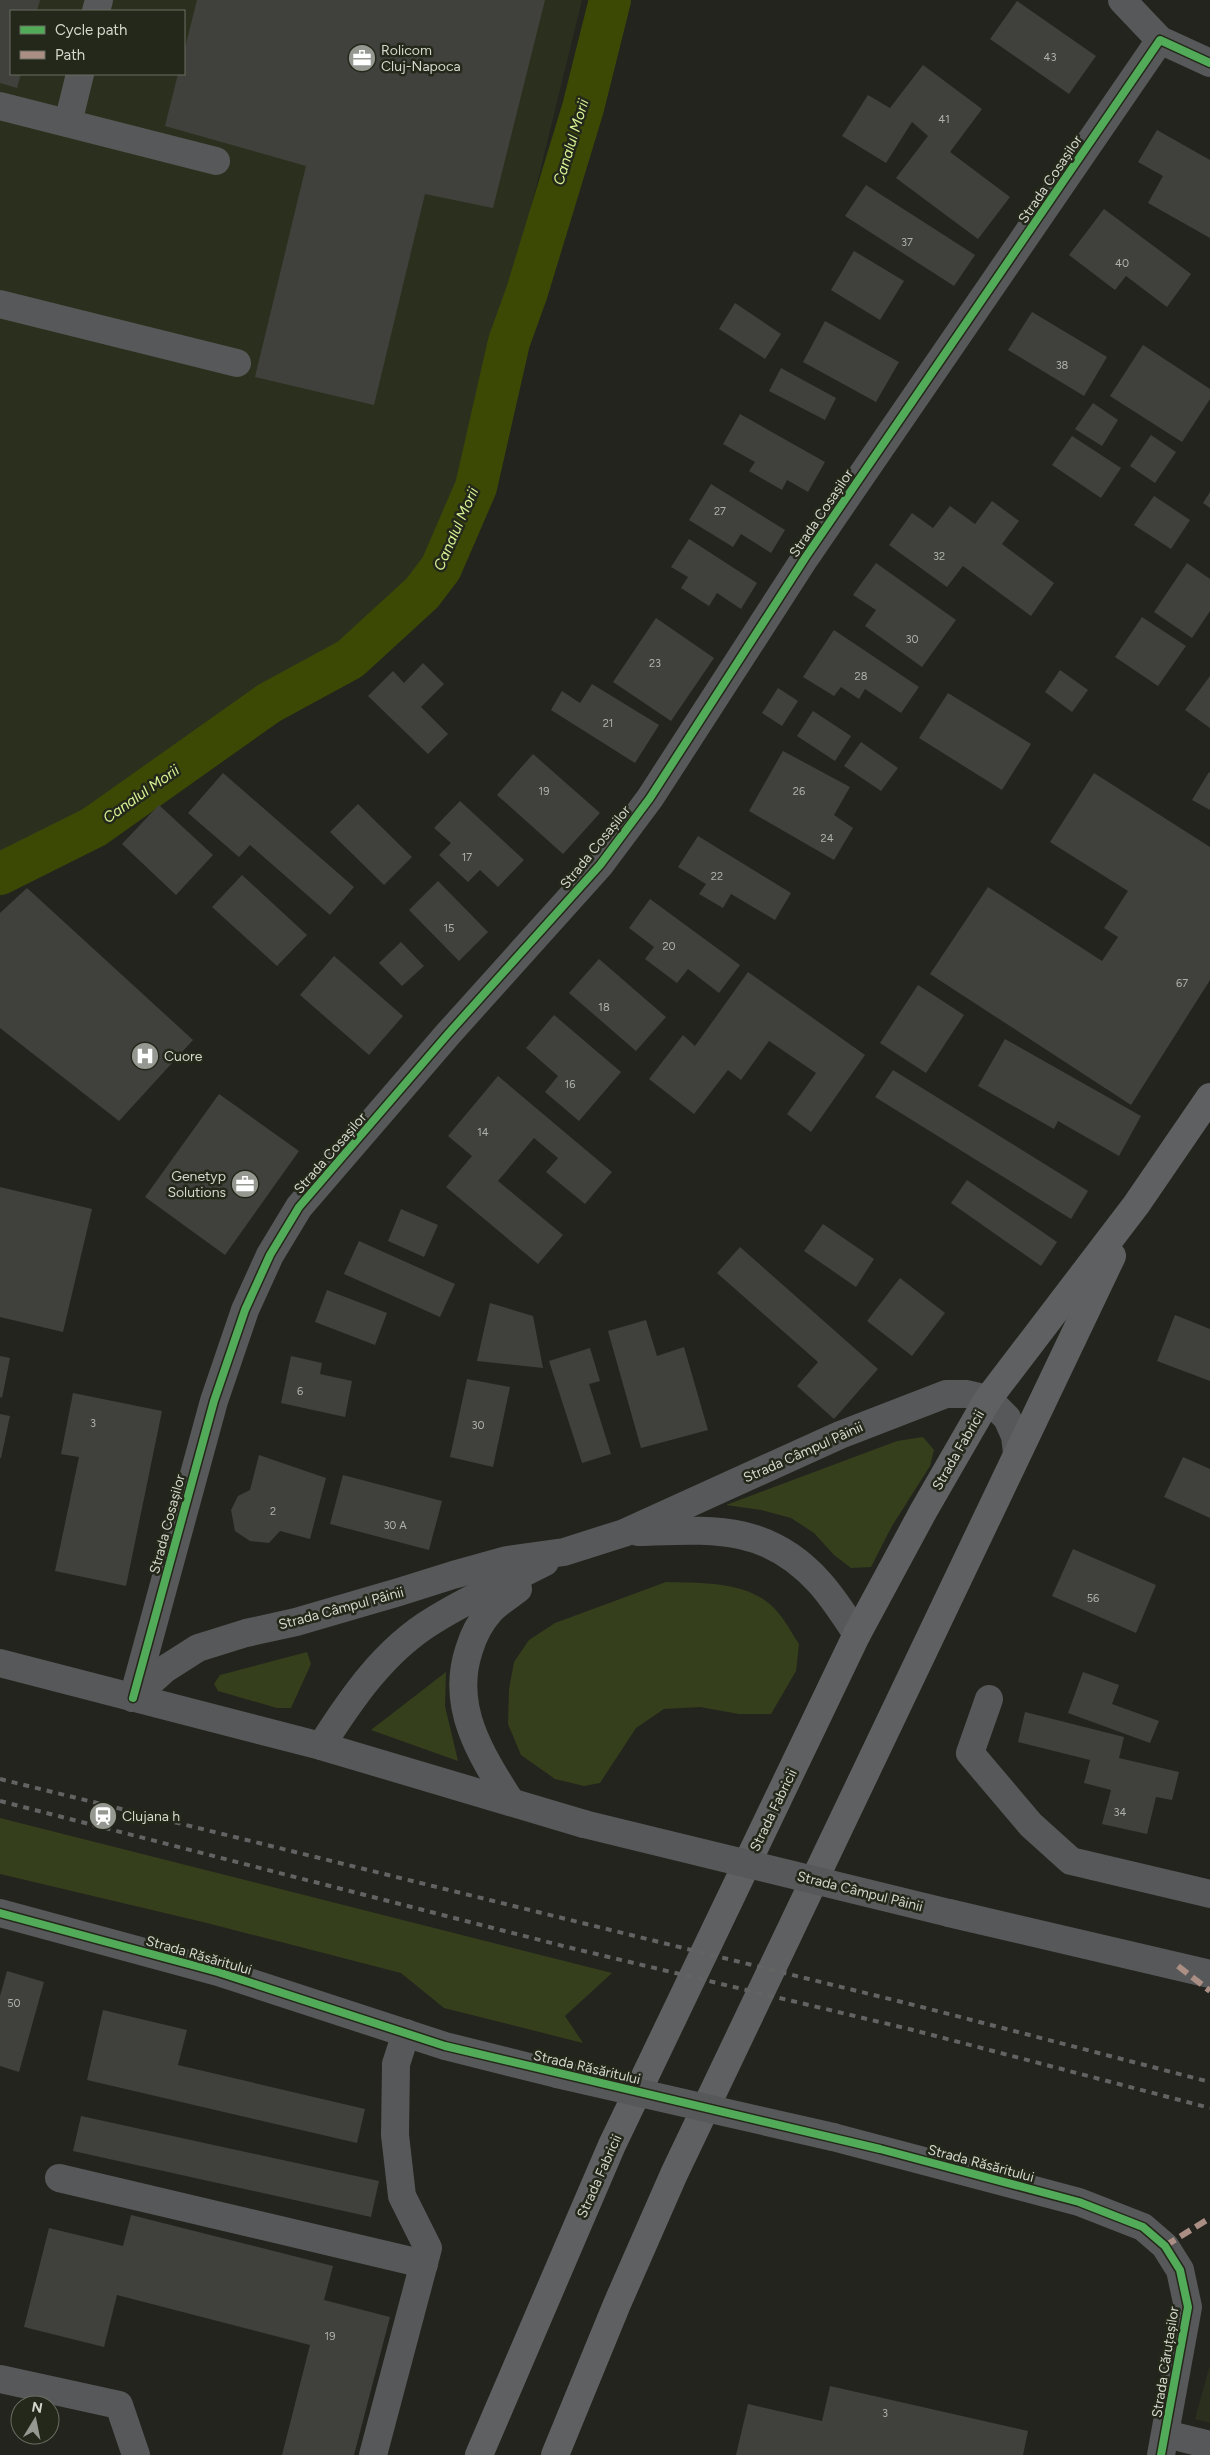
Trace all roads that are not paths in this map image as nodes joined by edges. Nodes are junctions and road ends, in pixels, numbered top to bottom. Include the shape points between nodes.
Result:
1 (1122, 0) edge
2 (1160, 40) junction
3 (1210, 63) edge
4 (80, 75) edge
5 (0, 106) edge
6 (68, 123) junction
7 (216, 161) dead end
8 (0, 304) edge
9 (237, 364) dead end
10 (1210, 1097) edge
11 (1136, 1205) junction
12 (988, 1400) junction
13 (1017, 1454) junction
14 (624, 1533) junction
15 (564, 1552) junction
16 (857, 1634) junction
17 (0, 1663) edge
18 (133, 1698) junction
19 (989, 1699) dead end
20 (321, 1746) junction
21 (511, 1802) junction
22 (1210, 1894) edge
23 (0, 1913) edge
24 (1210, 1974) edge
25 (406, 2033) junction
26 (59, 2178) dead end
27 (1165, 2246) joint
28 (424, 2264) junction
29 (0, 2378) edge
30 (1164, 2445) edge
31 (1210, 2445) edge
32 (136, 2455) edge
33 (374, 2455) edge
34 (479, 2455) edge
35 (555, 2455) edge

1 - 2 street
2 - 3 street
2 - 18 street, Strada Cosașilor via 805,558 650,798 600,865 299,1207 270,1255 245,1310 214,1401
4 - 6 street
5 - 6 street
6 - 7 street
8 - 9 street
10 - 11 main road, Strada Fabricii
11 - 12 main road, Strada Fabricii
11 - 13 main road, Strada Fabricii
12 - 13 street via 1007,1418
12 - 14 street, Strada Câmpul Pâinii via 966,1394 946,1394 840,1435
12 - 16 main road, Strada Fabricii
13 - 35 main road, Strada Fabricii via 674,2174
14 - 15 street, Strada Câmpul Pâinii
14 - 16 street, Strada Câmpul Pâinii via 732,1532 767,1543 794,1558 820,1582
15 - 18 street, Strada Câmpul Pâinii via 498,1563 198,1648 164,1669
15 - 20 street, Strada Câmpul Pâinii via 433,1620 395,1649 353,1696
15 - 21 street, Strada Câmpul Pâinii via 491,1610 474,1636 463,1666 462,1696 468,1726 486,1764
16 - 34 main road, Strada Fabricii via 612,2145
17 - 18 street, Strada Câmpul Pâinii
18 - 20 street, Strada Câmpul Pâinii
19 - 22 street via 970,1753 1031,1825 1071,1861
20 - 21 street, Strada Câmpul Pâinii
21 - 24 street, Strada Câmpul Pâinii, bridge via 584,1824
23 - 25 street, Strada Răsăritului via 218,1972
25 - 27 street, Strada Răsăritului, bridge via 445,2046 833,2138 1079,2202 1143,2227
25 - 28 street via 396,2064 395,2135 402,2196 428,2248
26 - 28 street
27 - 30 street, Strada Căruțașilor via 1180,2270 1188,2307
28 - 33 street
29 - 32 street via 119,2405
30 - 31 street

